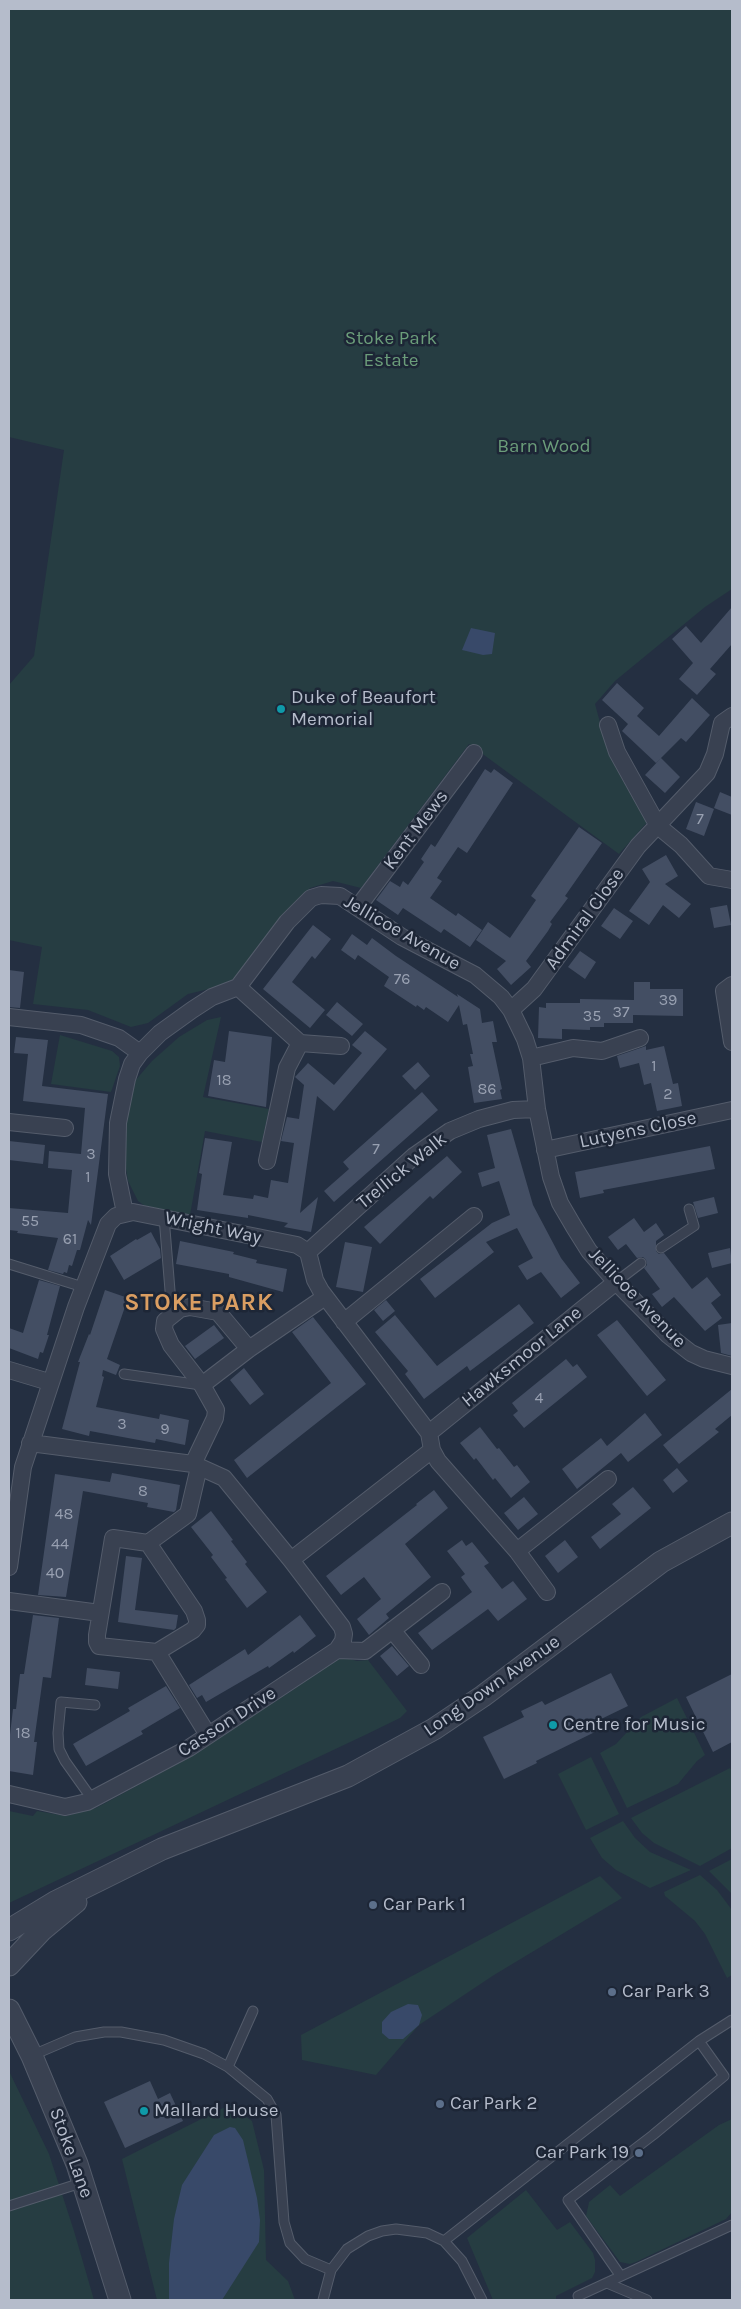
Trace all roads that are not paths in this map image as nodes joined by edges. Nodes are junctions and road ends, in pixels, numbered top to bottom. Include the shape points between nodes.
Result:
1 (732, 716) edge
2 (608, 726) dead end
3 (474, 753) dead end
4 (658, 826) junction
5 (732, 880) edge
6 (358, 907) junction
7 (732, 985) edge
8 (238, 987) junction
9 (511, 1010) junction
10 (9, 1017) edge
11 (640, 1038) dead end
12 (732, 1042) edge
13 (300, 1043) junction
14 (341, 1046) dead end
15 (140, 1053) junction
16 (531, 1058) junction
17 (537, 1110) junction
18 (732, 1110) edge
19 (9, 1122) edge
20 (65, 1128) dead end
21 (545, 1150) junction
22 (267, 1161) dead end
23 (689, 1209) dead end
24 (125, 1213) junction
25 (474, 1216) dead end
26 (164, 1217) junction
27 (661, 1248) dead end
28 (308, 1252) junction
29 (641, 1263) dead end
30 (9, 1264) edge
31 (616, 1282) junction
32 (83, 1287) junction
33 (325, 1297) junction
34 (172, 1315) junction
35 (344, 1322) junction
36 (249, 1349) junction
37 (732, 1366) edge
38 (9, 1370) edge
39 (124, 1374) dead end
40 (50, 1382) junction
41 (202, 1385) junction
42 (429, 1433) junction
43 (30, 1443) junction
44 (432, 1450) junction
45 (196, 1466) junction
46 (608, 1479) dead end
47 (732, 1523) edge
48 (148, 1543) junction
49 (517, 1551) junction
50 (291, 1560) junction
51 (9, 1564) edge
52 (442, 1592) dead end
53 (547, 1592) dead end
54 (9, 1601) edge
55 (100, 1613) junction
56 (392, 1630) junction
57 (337, 1650) junction
58 (158, 1652) junction
59 (421, 1665) dead end
60 (95, 1704) dead end
61 (208, 1735) junction
62 (9, 1794) edge
63 (92, 1799) junction
64 (125, 1867) junction
65 (9, 1930) edge
66 (9, 1965) edge
67 (9, 2010) edge
68 (253, 2011) dead end
69 (732, 2020) edge
70 (700, 2041) junction
71 (32, 2056) junction
72 (228, 2067) junction
73 (84, 2182) junction
74 (9, 2206) edge
75 (732, 2225) edge
76 (444, 2242) junction
77 (331, 2270) junction
78 (620, 2275) junction
79 (607, 2283) junction
80 (578, 2296) dead end
81 (120, 2300) edge
82 (323, 2300) edge
83 (482, 2300) edge
84 (647, 2300) edge

1 - 4 street, Admiral Close via 722,723 707,773
2 - 4 street via 618,752
3 - 6 street, Kent Mews
4 - 5 street via 681,844 709,876
4 - 9 street, Admiral Close via 638,846 529,995
6 - 8 street, Jellicoe Avenue via 340,896 311,898 286,922
6 - 9 street, Jellicoe Avenue via 402,936 475,975
7 - 12 street via 724,991
8 - 13 street
8 - 15 street via 212,997 176,1021
9 - 16 street, Jellicoe Avenue
10 - 15 street via 81,1025 119,1038
11 - 16 street via 602,1051 573,1048
13 - 14 street
13 - 22 street via 287,1068
15 - 24 street via 127,1079 118,1123 116,1174
16 - 17 street, Jellicoe Avenue
17 - 21 street, Jellicoe Avenue
17 - 28 street, Trellick Walk via 513,1110 450,1131 414,1156
18 - 21 street, Lutyens Close
19 - 20 street
21 - 31 street, Jellicoe Avenue via 560,1203 589,1250
23 - 27 lane via 694,1226
24 - 26 street, Wright Way
24 - 32 street via 108,1224
25 - 35 street
26 - 28 street, Wright Way via 297,1245
26 - 34 lane
28 - 33 street via 315,1280
29 - 31 lane
30 - 32 lane
31 - 37 street, Jellicoe Avenue via 681,1346 704,1359
31 - 42 street, Hawksmoor Lane
32 - 40 street
33 - 35 street
33 - 36 street
34 - 36 street via 190,1307 218,1312
34 - 41 street via 165,1321 168,1339
35 - 42 street
36 - 41 street
38 - 40 street
39 - 41 lane
40 - 43 street
41 - 45 street via 216,1410
42 - 44 street
43 - 45 street
43 - 51 street via 23,1467
44 - 49 street
44 - 50 street
45 - 48 street via 188,1514
45 - 50 street via 224,1478
46 - 49 street
47 - 64 street, Long Down Avenue via 661,1562 434,1729 348,1776 195,1835
48 - 55 street via 112,1538
48 - 58 street via 194,1610 197,1620 193,1630
49 - 53 street
50 - 57 street via 342,1627 343,1641
52 - 56 street
54 - 55 street
55 - 58 street via 99,1646
56 - 57 street via 365,1650
56 - 59 street
57 - 61 street, Casson Drive
58 - 61 street
60 - 63 lane via 61,1702 58,1733 59,1749 65,1761
61 - 63 street, Casson Drive
62 - 63 street, Casson Drive via 65,1806
64 - 65 street, Long Down Avenue via 54,1902
64 - 66 street, Long Down Avenue via 41,1931
67 - 71 street, Stoke Lane
68 - 72 lane
69 - 70 lane
70 - 76 lane
70 - 78 lane via 724,2076 568,2200
71 - 72 lane via 75,2036 121,2032 164,2040 204,2054
71 - 73 street, Stoke Lane
72 - 77 lane via 267,2099 276,2115 284,2222 290,2243 305,2259
73 - 74 lane
73 - 81 street, Stoke Lane
75 - 78 lane
76 - 77 lane via 412,2230 382,2231 352,2245
76 - 83 lane via 462,2261
77 - 82 lane
78 - 79 lane
79 - 80 lane
79 - 84 lane

